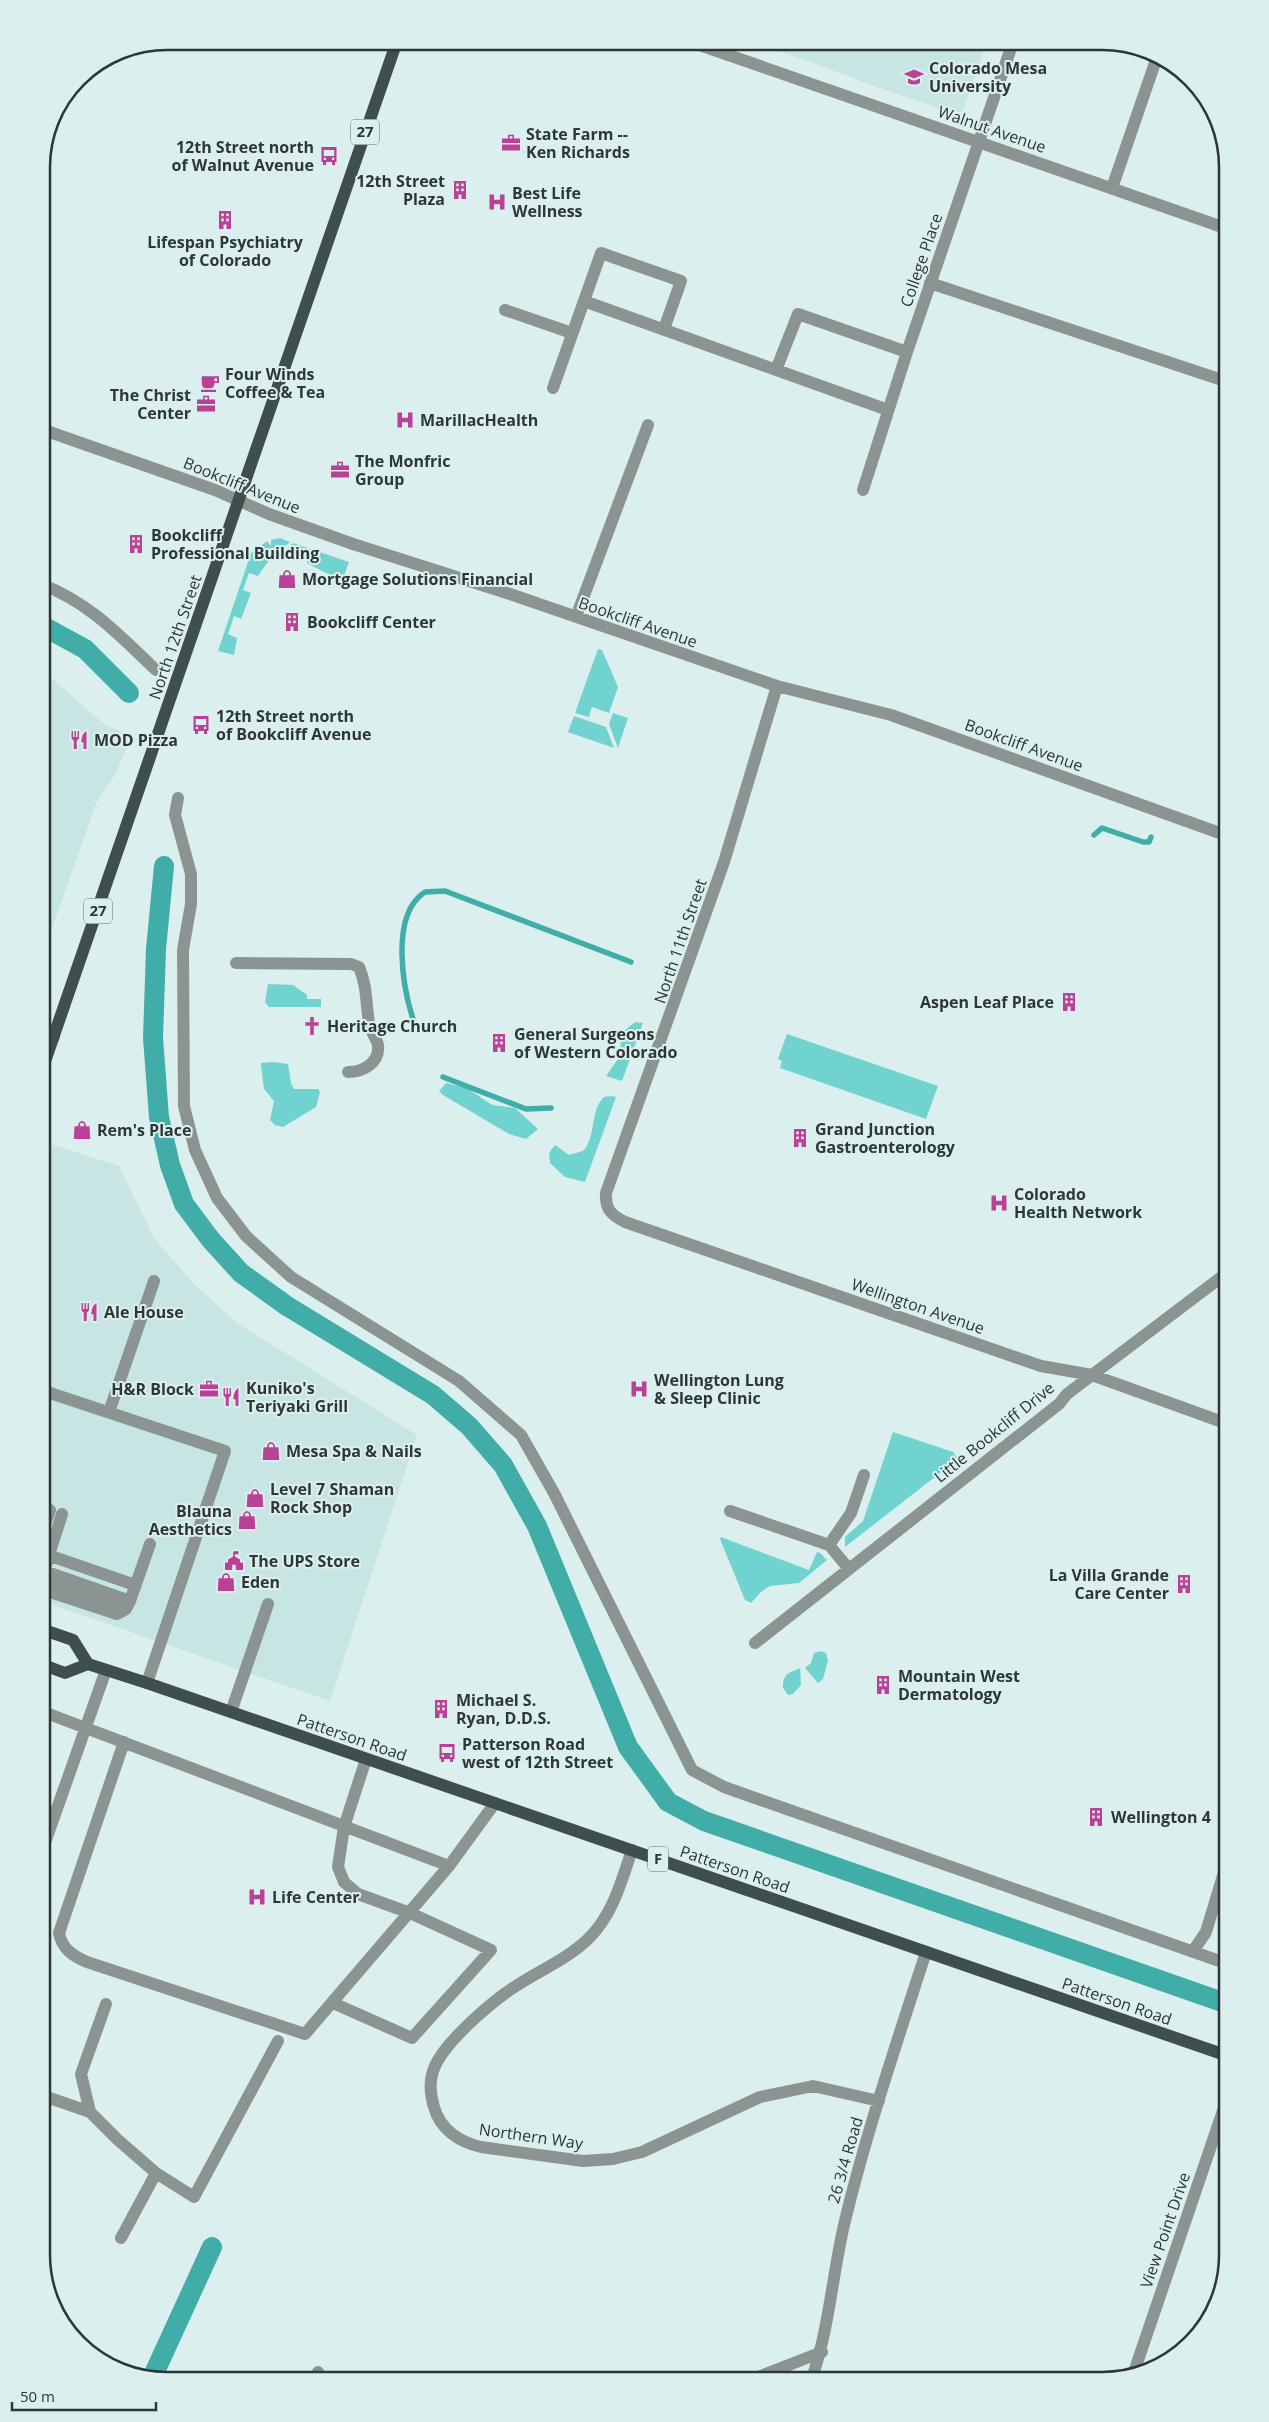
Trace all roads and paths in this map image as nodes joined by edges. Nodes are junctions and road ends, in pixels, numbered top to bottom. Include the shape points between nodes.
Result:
1 (394, 50) edge
2 (714, 50) edge
3 (1009, 50) edge
4 (1155, 63) edge
5 (979, 142) junction
6 (1112, 188) junction
7 (1219, 225) edge
8 (930, 283) junction
9 (584, 301) junction
10 (505, 310) dead end
11 (664, 329) junction
12 (572, 333) junction
13 (907, 352) junction
14 (776, 370) junction
15 (1219, 379) edge
16 (553, 388) dead end
17 (888, 410) junction
18 (648, 425) dead end
19 (50, 432) edge
20 (863, 490) dead end
21 (239, 501) junction
22 (50, 587) edge
23 (576, 617) junction
24 (156, 670) dead end
25 (777, 686) junction
26 (178, 798) dead end
27 (1219, 833) edge
28 (236, 962) dead end
29 (50, 1036) edge
30 (54, 1037) junction
31 (50, 1048) edge
32 (348, 1072) dead end
33 (605, 1204) joint
34 (1219, 1279) edge
35 (154, 1281) dead end
36 (1092, 1376) junction
37 (50, 1393) edge
38 (109, 1412) junction
39 (1219, 1421) edge
40 (864, 1475) dead end
41 (730, 1511) dead end
42 (50, 1522) edge
43 (50, 1543) edge
44 (150, 1544) dead end
45 (829, 1545) junction
46 (50, 1560) edge
47 (849, 1568) junction
48 (50, 1582) edge
49 (50, 1593) edge
50 (131, 1597) junction
51 (268, 1604) dead end
52 (50, 1632) edge
53 (755, 1643) dead end
54 (88, 1664) junction
55 (50, 1667) edge
56 (106, 1670) junction
57 (147, 1683) junction
58 (231, 1712) junction
59 (50, 1714) edge
60 (84, 1727) junction
61 (124, 1742) junction
62 (366, 1759) junction
63 (495, 1803) junction
64 (50, 1827) edge
65 (344, 1828) junction
66 (632, 1850) junction
67 (449, 1866) junction
68 (1219, 1887) edge
69 (410, 1913) junction
70 (926, 1952) junction
71 (1194, 1952) junction
72 (1219, 1961) edge
73 (333, 2003) junction
74 (106, 2004) dead end
75 (278, 2040) dead end
76 (1219, 2053) edge
77 (50, 2098) edge
78 (879, 2101) junction
79 (90, 2112) junction
80 (1219, 2122) edge
81 (156, 2173) junction
82 (120, 2238) dead end
83 (822, 2352) junction
84 (1135, 2367) edge
85 (771, 2372) edge
86 (814, 2372) edge

1 - 21 main road, North 12th Street / 27
2 - 5 street, Walnut Avenue
3 - 5 street, College Place
4 - 6 street
5 - 6 street, Walnut Avenue
5 - 8 street, College Place
6 - 7 street, Walnut Avenue
8 - 13 street, College Place
8 - 15 street
9 - 11 street
9 - 11 street via 601,253 681,281
9 - 12 street
10 - 12 street
11 - 14 street
12 - 16 street
13 - 14 street via 798,314
13 - 17 street, College Place
14 - 17 street
17 - 20 street, College Place
18 - 23 street
19 - 21 street, Bookcliff Avenue
21 - 23 street, Bookcliff Avenue via 353,544
21 - 30 main road, North 12th Street / 27
22 - 24 street via 67,594 94,613
23 - 25 street, Bookcliff Avenue
25 - 27 street, Bookcliff Avenue via 891,715
25 - 33 street, North 11th Street via 724,862 606,1193
26 - 71 street via 175,815 191,874 191,904 183,950 184,1106 194,1150 217,1198 246,1236 291,1277 460,1381 522,1435 554,1492 692,1770 724,1787
28 - 32 street via 351,964 359,967 366,985 369,1026 378,1045 376,1057 367,1067 358,1072
29 - 30 street
30 - 31 main road, North 12th Street / 27
33 - 36 street, Wellington Avenue via 612,1215 625,1222 1041,1366
34 - 36 street, Little Bookcliff Drive
35 - 38 street
36 - 39 street, Wellington Avenue
36 - 47 street, Little Bookcliff Drive
37 - 38 street
38 - 57 street via 225,1451
40 - 45 street via 851,1513
41 - 45 street
42 - 43 street via 56,1512
44 - 50 street
45 - 47 street
46 - 50 street
47 - 53 street, Little Bookcliff Drive
48 - 50 street
49 - 50 street via 117,1614
51 - 58 street
52 - 54 main road via 73,1640
54 - 55 main road via 66,1673
54 - 56 main road, Patterson Road / F
56 - 57 main road, Patterson Road / F
56 - 60 street
57 - 58 main road, Patterson Road / F
58 - 62 main road, Patterson Road / F
59 - 60 street
60 - 61 street
60 - 64 street
61 - 65 street
61 - 73 street via 58,1933 60,1942 71,1955 87,1962 305,2034
62 - 63 main road, Patterson Road / F
62 - 65 street
63 - 66 main road, Patterson Road / F
63 - 67 street
65 - 67 street
65 - 69 street via 338,1867 344,1882 358,1894
66 - 70 main road, Patterson Road / F
66 - 78 street, Northern Way via 609,1913 589,1938 573,1952 515,1987 472,2022 439,2057 431,2078 431,2095 435,2111 449,2131 480,2147 598,2161 642,2152 760,2097 813,2086
67 - 69 street
68 - 71 street via 1206,1932
69 - 73 street
69 - 73 street via 491,1950 412,2038
70 - 76 main road, Patterson Road / F
70 - 78 street, 26 3/4 Road
71 - 72 street
74 - 79 street via 80,2074
75 - 81 street via 194,2197
77 - 79 street
78 - 83 street, 26 3/4 Road via 844,2225
79 - 81 street
80 - 84 street, View Point Drive
81 - 82 street
83 - 85 street
83 - 86 street, 26 3/4 Road

